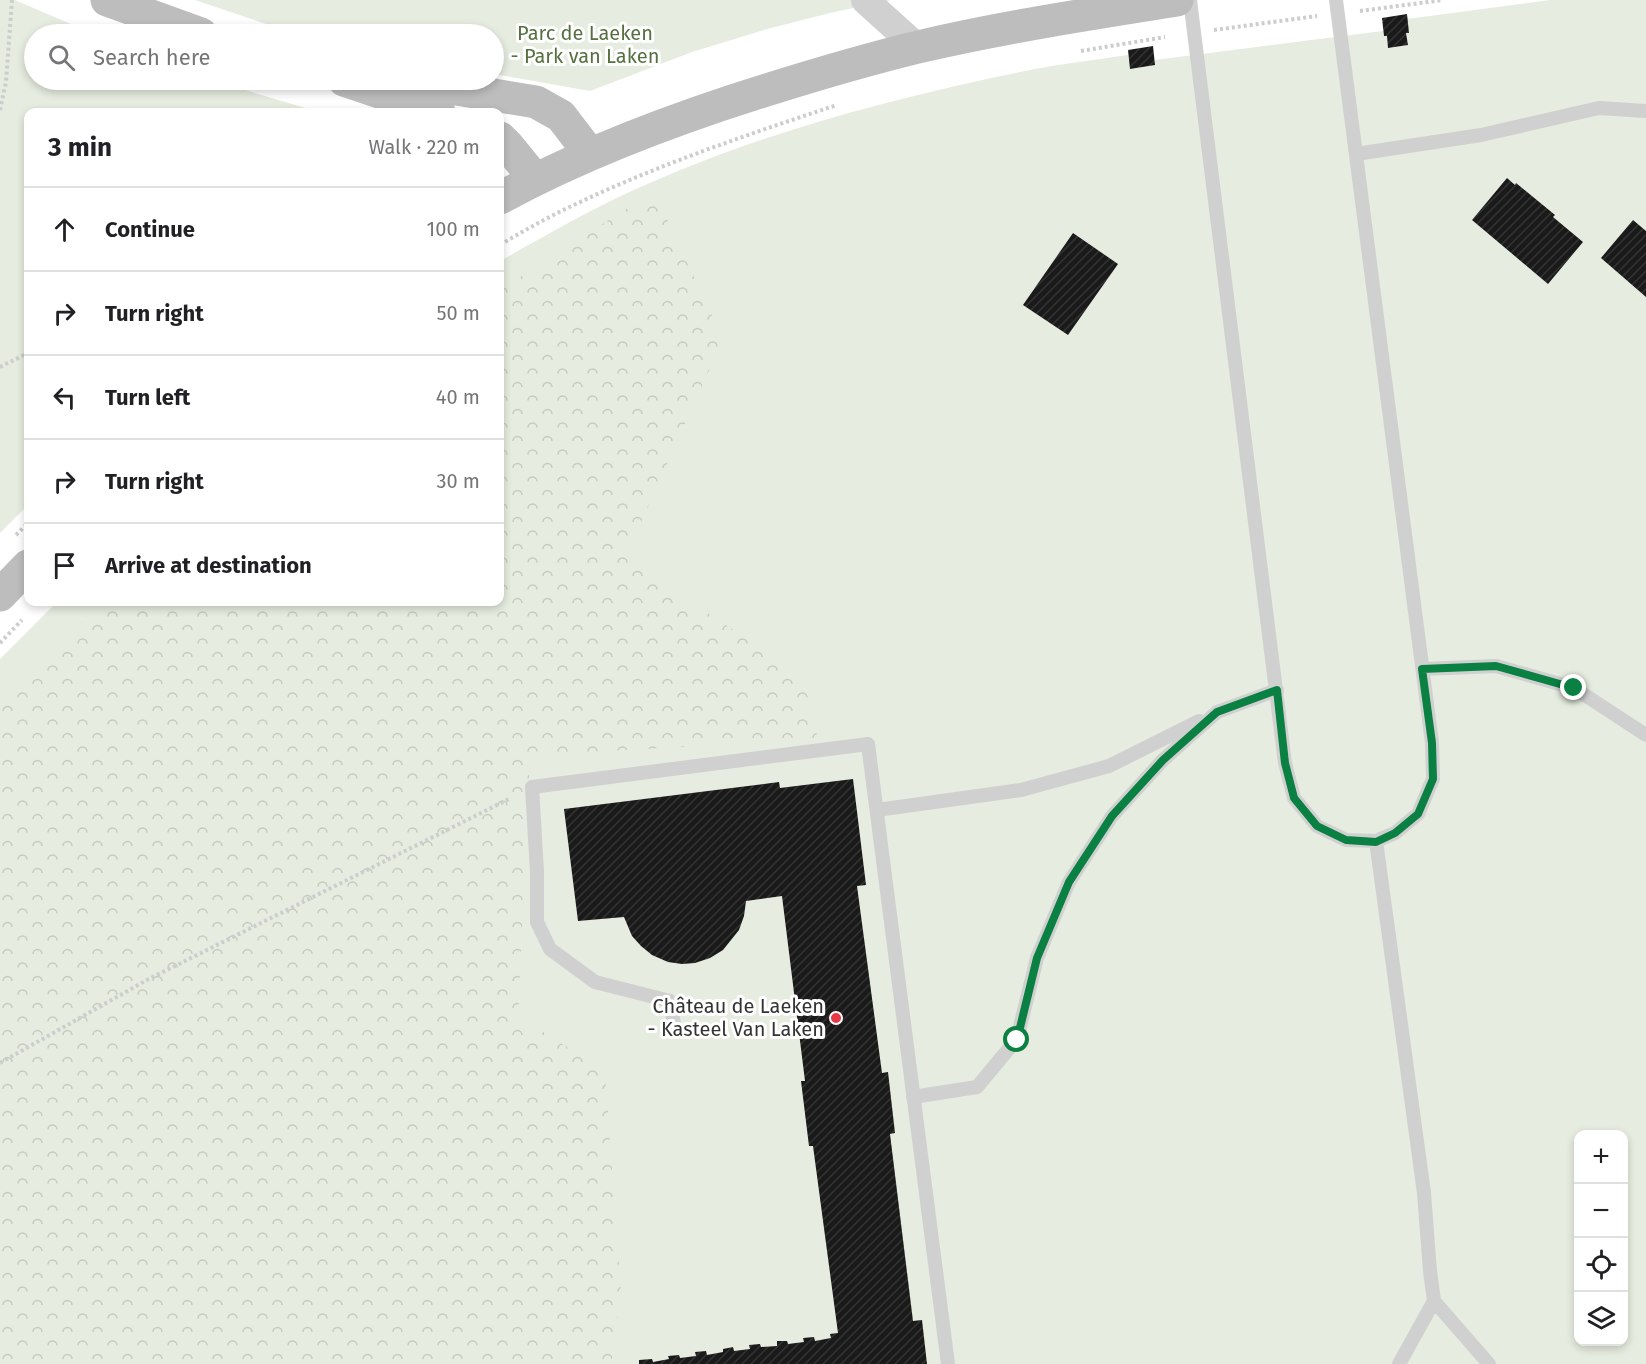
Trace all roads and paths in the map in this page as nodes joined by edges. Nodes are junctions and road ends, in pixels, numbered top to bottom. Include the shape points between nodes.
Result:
1 (12, 0) edge
2 (107, 0) edge
3 (865, 0) edge
4 (1177, 0) edge
5 (1190, 0) edge
6 (1443, 0) edge
7 (1337, 7) edge
8 (173, 24) edge
9 (1195, 32) junction
10 (917, 47) junction
11 (1076, 51) dead end
12 (374, 90) edge
13 (463, 90) edge
14 (841, 104) dead end
15 (427, 108) edge
16 (0, 110) edge
17 (1646, 111) edge
18 (504, 142) edge
19 (590, 154) junction
20 (1356, 154) junction
21 (535, 178) junction
22 (504, 196) edge
23 (504, 242) edge
24 (24, 355) edge
25 (0, 367) edge
26 (24, 570) edge
27 (0, 595) edge
28 (1422, 669) junction
29 (1277, 690) junction
30 (1217, 712) junction
31 (1645, 733) edge
32 (532, 787) junction
33 (877, 810) junction
34 (1376, 842) junction
35 (674, 1024) dead end
36 (0, 1063) edge
37 (913, 1097) junction
38 (1434, 1301) junction
39 (948, 1364) edge
40 (1399, 1364) edge
41 (1489, 1364) edge

1 - 16 path
2 - 8 main road
3 - 10 street
4 - 10 main road
5 - 9 lane
6 - 7 path
7 - 9 path
7 - 20 lane
9 - 11 path
9 - 29 lane
10 - 19 main road via 734,100
12 - 15 main road
13 - 19 main road via 536,102 561,116
14 - 23 path via 657,169 576,204
17 - 20 lane via 1599,108 1482,135
18 - 21 main road
19 - 21 main road
20 - 28 lane
21 - 22 main road
24 - 25 path
26 - 27 main road
28 - 31 lane via 1496,666 1574,688
28 - 34 lane via 1433,779 1418,814 1395,833
29 - 30 lane
29 - 34 lane via 1285,763 1294,798 1317,826 1346,840
30 - 33 lane via 1109,766 1021,790
30 - 37 lane via 1163,760 1112,816 1069,882 1037,958 1017,1040 977,1087
32 - 33 lane via 868,744
32 - 35 lane via 537,922 550,949 595,982 670,1001
32 - 36 path via 147,980
33 - 37 lane
34 - 38 lane via 1424,1193
37 - 39 lane
38 - 40 lane
38 - 41 lane

